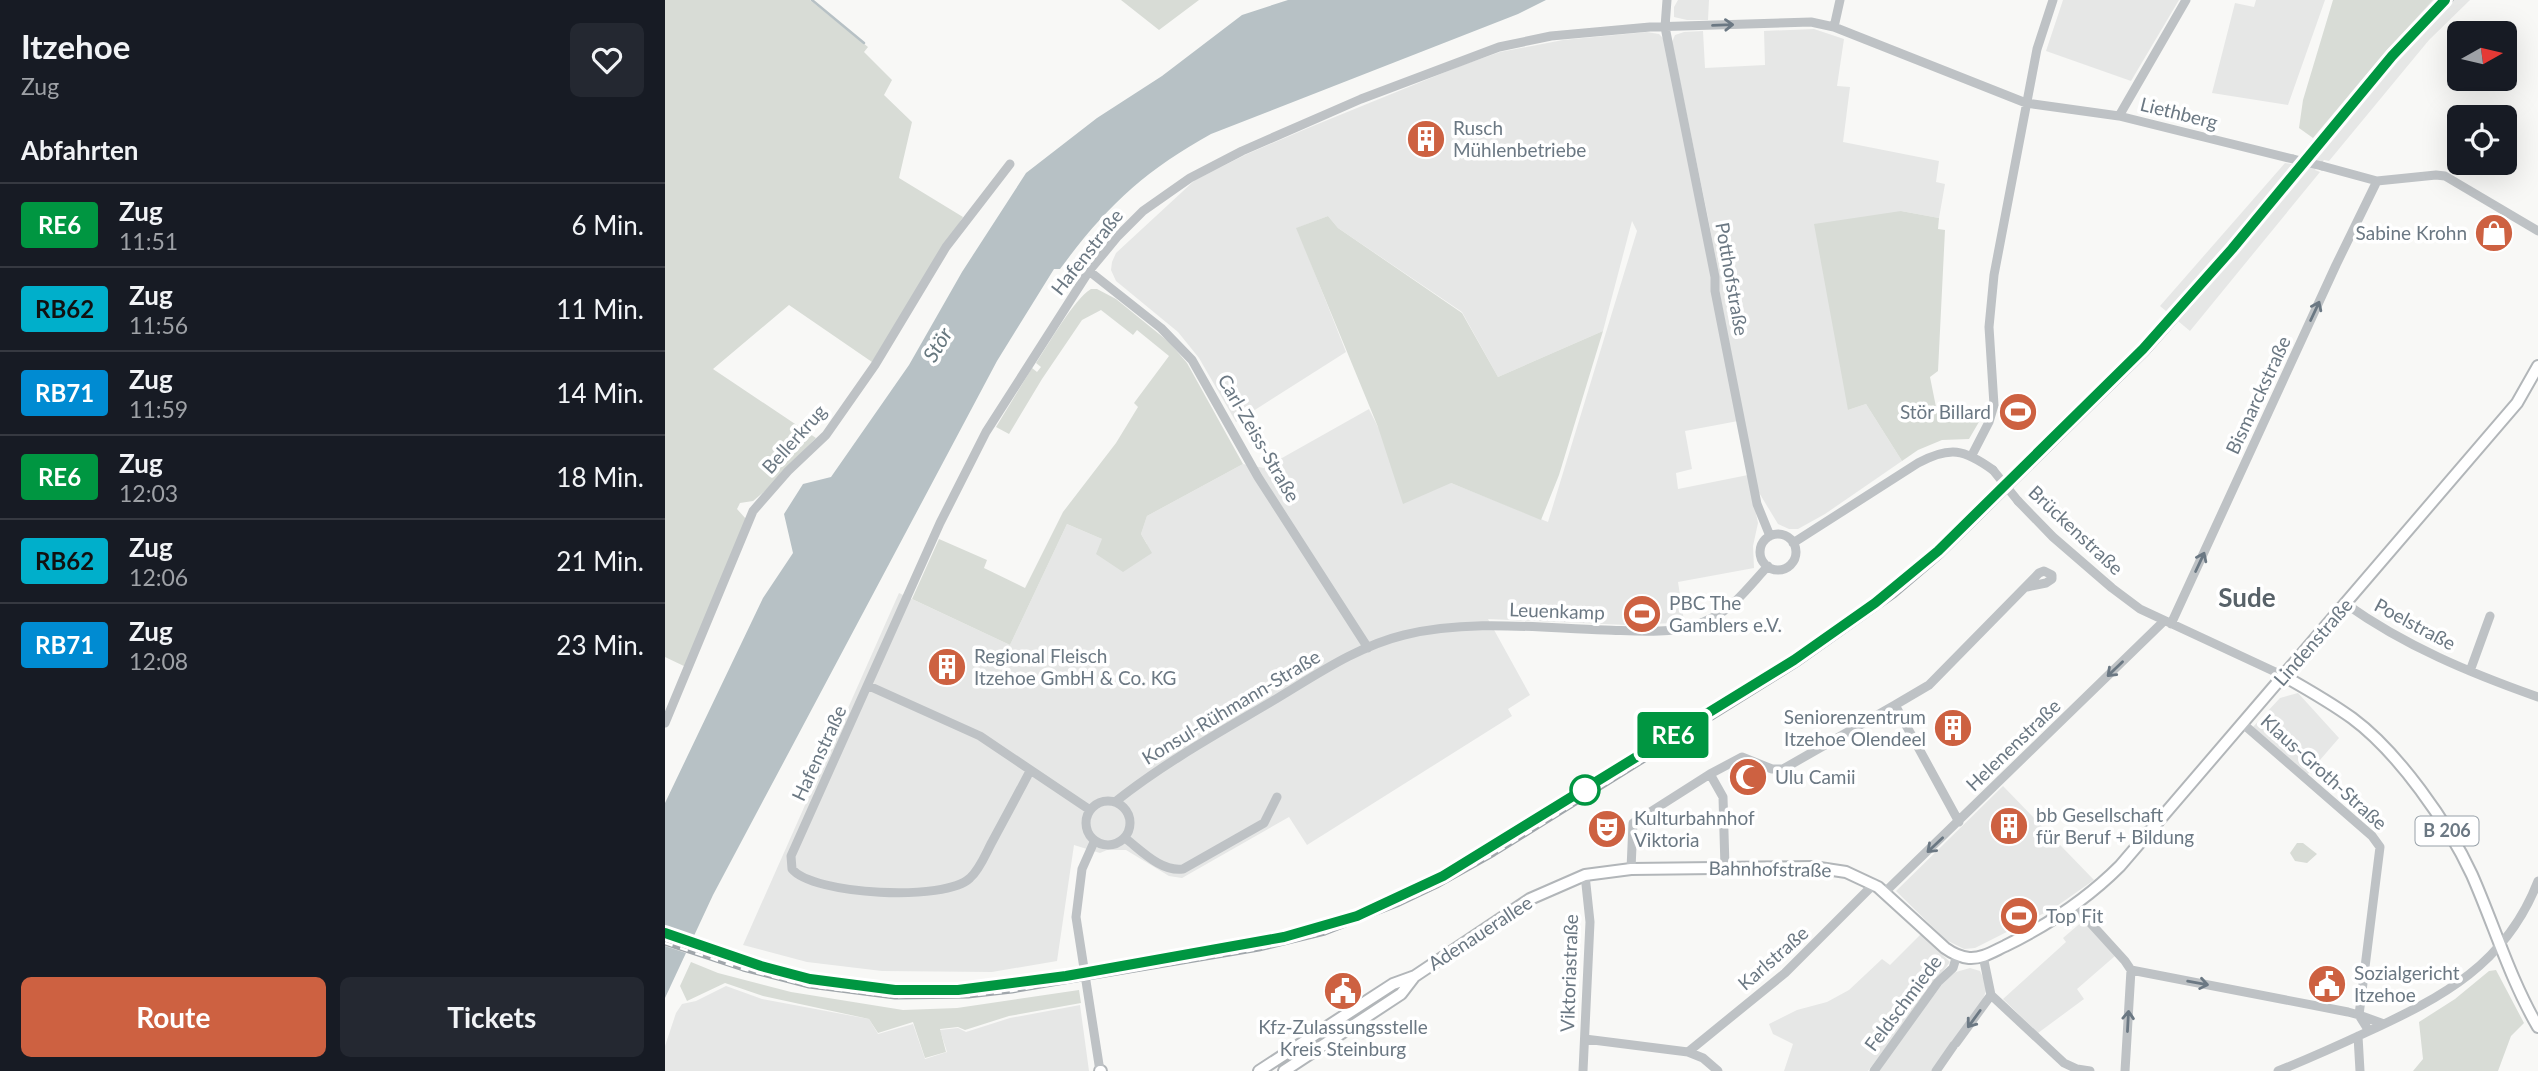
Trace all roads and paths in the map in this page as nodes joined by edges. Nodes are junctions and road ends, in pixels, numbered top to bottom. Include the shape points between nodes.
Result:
1 (1667, 0) edge
2 (1840, 0) edge
3 (2053, 0) edge
4 (2186, 0) edge
5 (1665, 27) junction
6 (1834, 27) junction
7 (2026, 103) junction
8 (2119, 116) junction
9 (1010, 164) dead end
10 (2378, 181) junction
11 (2538, 231) edge
12 (1090, 271) junction
13 (2537, 371) edge
14 (1972, 455) junction
15 (1770, 536) junction
16 (1793, 543) junction
17 (1768, 566) junction
18 (2027, 587) dead end
19 (2346, 604) junction
20 (2490, 616) dead end
21 (2168, 623) junction
22 (1369, 648) junction
23 (2470, 671) junction
24 (2284, 676) junction
25 (869, 686) junction
26 (2538, 697) edge
27 (1895, 705) junction
28 (665, 723) edge
29 (2242, 723) junction
30 (1030, 771) junction
31 (1710, 774) junction
32 (1277, 797) dead end
33 (1115, 802) junction
34 (1090, 810) junction
35 (1959, 822) junction
36 (1125, 838) junction
37 (1094, 842) junction
38 (1725, 867) junction
39 (1631, 869) junction
40 (1585, 876) junction
41 (2538, 881) edge
42 (1874, 884) junction
43 (1885, 892) junction
44 (2075, 905) junction
45 (2500, 944) junction
46 (1983, 956) junction
47 (1962, 957) junction
48 (2131, 970) junction
49 (1415, 976) junction
50 (1991, 995) junction
51 (2359, 1015) junction
52 (2385, 1024) junction
53 (2538, 1027) edge
54 (2369, 1031) junction
55 (2358, 1036) junction
56 (1585, 1039) junction
57 (1688, 1052) junction
58 (1100, 1071) edge
59 (1259, 1071) edge
60 (1284, 1071) edge
61 (1583, 1071) edge
62 (1718, 1071) edge
63 (1874, 1071) edge
64 (1936, 1071) edge
65 (2090, 1071) edge
66 (2125, 1071) edge
67 (2278, 1071) edge
68 (2360, 1071) edge

1 - 5 street, Potthofstraße
2 - 6 street
3 - 7 street
4 - 8 street
5 -> 6 street, Hafenstraße via 1811,22
5 - 12 street, Hafenstraße via 1512,43 1324,115 1178,185 1137,217
5 - 15 street, Potthofstraße via 1755,493
6 - 7 street, Liethberg
7 - 8 street, Liethberg
7 - 14 street via 1994,275 1989,327 1994,405
8 - 10 street, Liethberg, bridge
9 - 28 street, Bellerkrug via 946,247 875,365 826,435 753,511
10 - 11 street, Liethberg via 2445,176
21 -> 10 street, Bismarckstraße
12 - 22 street, Carl-Zeiss-Straße via 1161,328 1192,360 1258,477
12 - 25 street, Hafenstraße via 978,446
13 - 19 main road, Lindenstraße via 2518,403
14 - 16 street, Leuenkamp via 1952,452 1929,457
14 - 21 street, Brückenstraße, bridge via 1993,470 2046,531 2112,588
15 - 16 street via 1783,535
15 - 17 street via 1760,550
16 - 17 street, Leuenkamp via 1792,563 1783,569
17 - 22 street, Leuenkamp via 1720,613 1683,629 1446,627
18 - 27 street via 1929,685
19 - 23 street, Poelstraße via 2391,635
19 - 24 main road, Lindenstraße
20 - 23 street, Poelstraße
21 - 24 street, Brückenstraße
21 -> 35 street, Helenenstraße
22 - 33 street, Konsul-Rühmann-Straße via 1191,750
23 - 26 street, Poelstraße
24 - 29 main road, Lindenstraße
24 - 45 main road, B 206 via 2360,724 2420,790 2463,857
25 - 30 street via 974,734
25 - 30 street, Hafenstraße via 791,856 792,869 800,878 842,888 926,893 957,887 975,873
27 - 31 street via 1783,769 1742,757
27 - 35 street
29 - 44 main road, Lindenstraße via 2120,866
29 - 51 street, Klaus-Groth-Straße via 2380,847
30 - 34 street
31 - 38 street via 1723,797
31 - 39 street via 1637,819 1631,827
32 - 36 street via 1264,823 1183,869 1165,866
33 - 34 street, Konsul-Rühmann-Straße via 1098,803
33 - 36 street via 1128,813
34 - 37 street via 1086,827
35 -> 43 street, Helenenstraße
36 - 37 street via 1109,846
37 - 58 street via 1082,869 1076,917
38 - 39 main road, Bahnhofstraße
38 - 42 main road, Bahnhofstraße via 1823,868 1853,873
39 - 40 main road, Bahnhofstraße
40 - 49 main road, Adenauerallee via 1519,905
40 - 56 street, Viktoriastraße via 1590,922
41 - 45 street via 2522,918
42 - 43 main road, Bahnhofstraße
42 - 57 street, Karlstraße via 1800,960
43 - 47 main road, Bahnhofstraße via 1945,948
44 - 46 main road, Lindenstraße
44 - 48 street
45 - 52 street via 2448,991
45 - 53 main road, B 206
46 - 47 main road, Lindenstraße
46 - 50 street
47 - 63 street, Feldschmiede via 1938,982
48 -> 51 street
66 -> 48 street
49 - 59 main road, Adenauerallee via 1393,984
49 - 60 main road, Adenauerallee via 1401,994
50 -> 64 street
50 - 65 street via 2064,1063
51 - 52 street
51 - 54 street
52 - 54 street
54 - 55 street
55 - 67 street
55 - 68 street
56 - 57 street
56 - 61 street, Viktoriastraße
57 - 62 street

